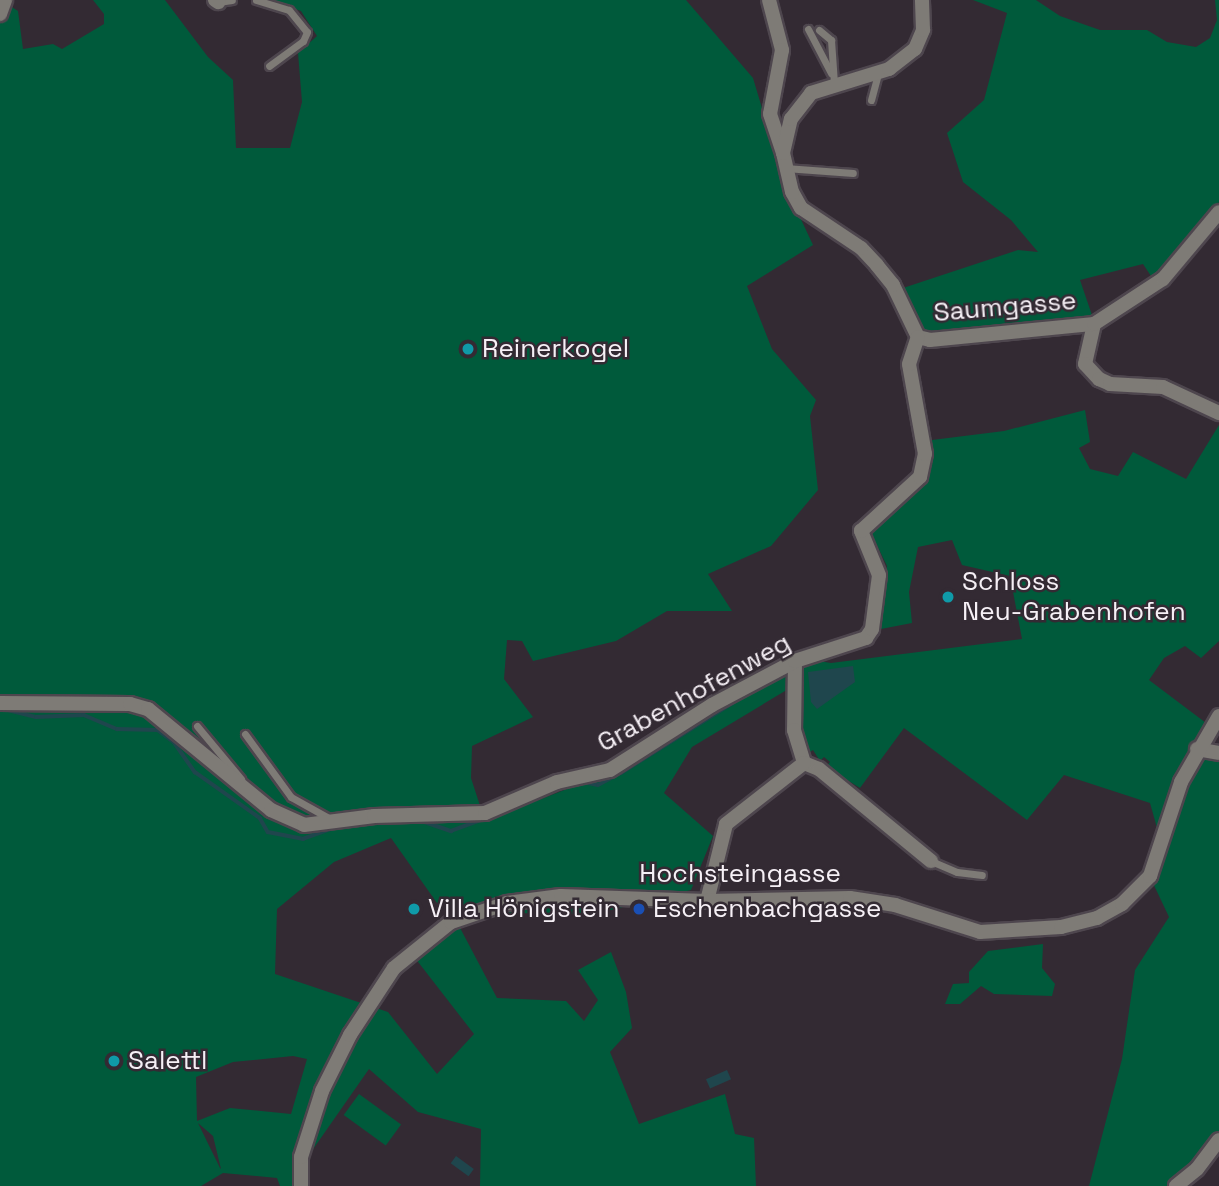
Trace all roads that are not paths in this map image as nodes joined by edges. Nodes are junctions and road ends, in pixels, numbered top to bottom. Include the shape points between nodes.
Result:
1 (5, 0) edge
2 (256, 0) edge
3 (769, 0) edge
4 (922, 0) edge
5 (0, 14) edge
6 (808, 29) dead end
7 (818, 30) dead end
8 (269, 66) dead end
9 (879, 72) junction
10 (832, 78) junction
11 (871, 100) dead end
12 (784, 160) junction
13 (853, 173) dead end
14 (1219, 212) edge
15 (1094, 324) junction
16 (918, 337) junction
17 (1219, 414) edge
18 (795, 661) junction
19 (0, 703) edge
20 (1219, 716) edge
21 (197, 726) dead end
22 (245, 734) dead end
23 (1197, 749) junction
24 (1219, 753) edge
25 (804, 763) junction
26 (250, 794) junction
27 (335, 821) junction
28 (931, 861) joint
29 (982, 875) dead end
30 (707, 901) junction
31 (1218, 1143) edge
32 (301, 1186) edge
33 (1176, 1186) edge

1 - 5 street
2 - 8 lane via 289,10 307,32 303,41
3 - 12 street via 782,50 770,114
4 - 9 street via 923,30 915,49 903,61
6 - 10 lane
7 - 10 lane via 831,40
9 - 10 street
9 - 11 lane
10 - 12 street via 798,108 788,126
12 - 13 lane
12 - 16 street via 801,208 861,248 877,265 893,285
14 - 15 street, Saumgasse via 1163,279
15 - 16 street, Saumgasse via 929,340
15 - 17 street via 1085,364 1099,379 1110,384 1163,387
16 - 18 street, Grabenhofenweg via 909,364 925,454 920,477 861,531 879,575 872,629 855,643
18 - 25 street via 794,730
18 - 27 street, Grabenhofenweg via 712,705 610,770 557,782 485,813
19 - 26 street, Grabenhofenweg via 130,704 148,709
20 - 23 street, Hochsteingasse
21 - 26 lane
22 - 27 lane via 290,797
23 - 24 street
23 - 30 street, Hochsteingasse via 1150,876 1122,904 1097,918 1061,927 980,932 874,900
25 - 28 street via 830,777
25 - 30 street via 726,824
26 - 27 street, Grabenhofenweg via 285,819 304,825
28 - 29 lane via 957,872
30 - 32 street, Hochsteingasse via 537,897 479,911 437,930 394,968 336,1060 302,1157
31 - 33 street

